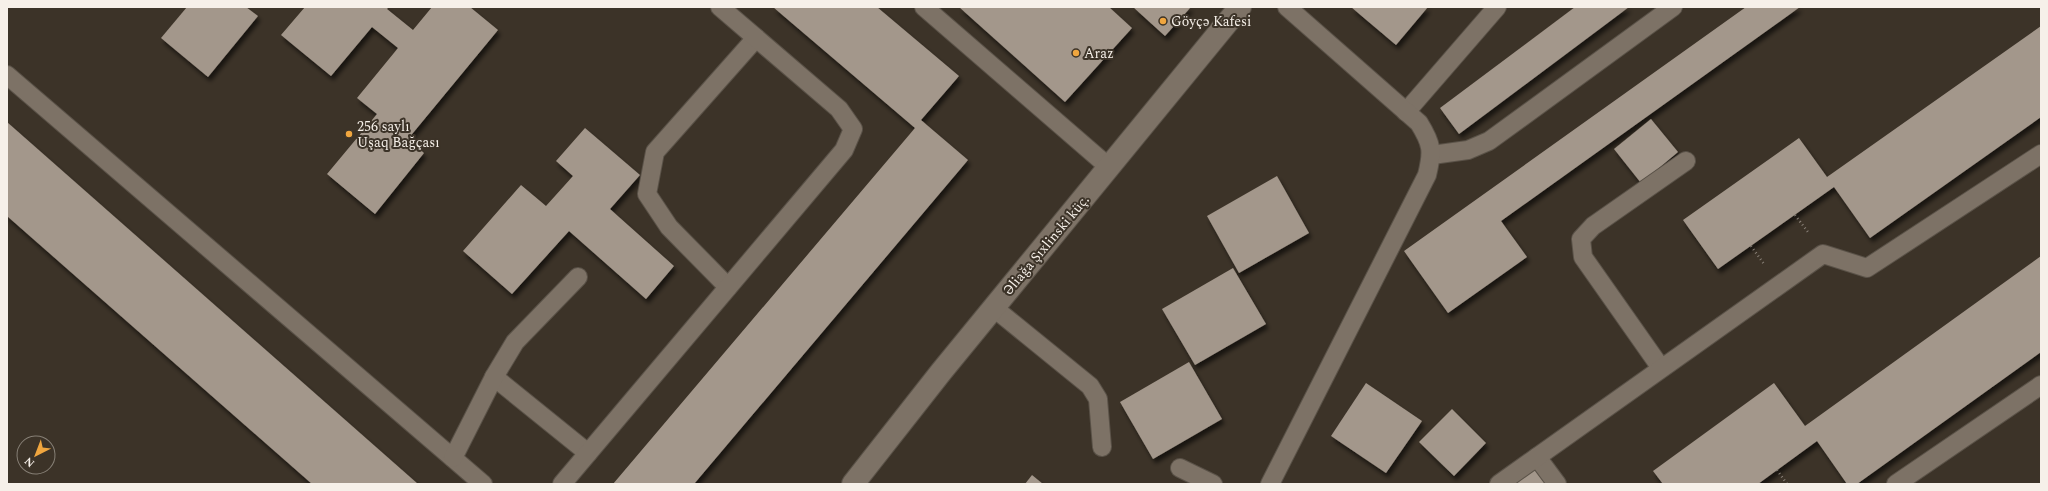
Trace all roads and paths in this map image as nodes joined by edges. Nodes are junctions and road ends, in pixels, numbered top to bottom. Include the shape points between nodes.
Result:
1 (720, 7) edge
2 (924, 7) edge
3 (1240, 7) edge
4 (1287, 7) edge
5 (1497, 7) edge
6 (1673, 7) edge
7 (756, 38) junction
8 (7, 76) edge
9 (1406, 112) junction
10 (2041, 154) edge
11 (1432, 155) junction
12 (1686, 161) dead end
13 (1110, 168) junction
14 (578, 277) dead end
15 (728, 287) junction
16 (994, 308) junction
17 (1661, 368) junction
18 (494, 377) junction
19 (2041, 385) edge
20 (1102, 447) dead end
21 (588, 453) junction
22 (1537, 457) junction
23 (453, 458) junction
24 (1180, 468) dead end
25 (1777, 470) dead end
26 (483, 484) edge
27 (562, 484) edge
28 (852, 484) edge
29 (1213, 484) edge
30 (1270, 484) edge
31 (1499, 484) edge
32 (1557, 484) edge
33 (1787, 484) edge
34 (1896, 484) edge

1 - 7 lane
2 - 13 lane
3 - 13 main road, Əliağa Şıxlinski küç.
4 - 9 lane
5 - 9 lane
6 - 11 lane via 1489,141 1468,150
7 - 15 lane via 655,152 647,194 669,228
7 - 15 lane via 839,109 853,129 844,150
8 - 23 lane
9 - 11 lane via 1419,123 1427,136
10 - 17 lane via 1867,268 1823,254
11 - 30 lane via 1427,175
12 - 17 lane via 1593,226 1581,239 1583,257
13 - 16 main road, Əliağa Şıxlinski küç.
14 - 18 lane via 515,342
15 - 21 lane
16 - 20 lane via 1090,386 1098,399
16 - 28 main road, Əliağa Şıxlinski küç.
17 - 22 lane
18 - 21 lane
18 - 23 lane
19 - 34 lane
21 - 27 lane
22 - 31 lane
22 - 32 lane
23 - 26 lane
24 - 29 lane
25 - 33 path

